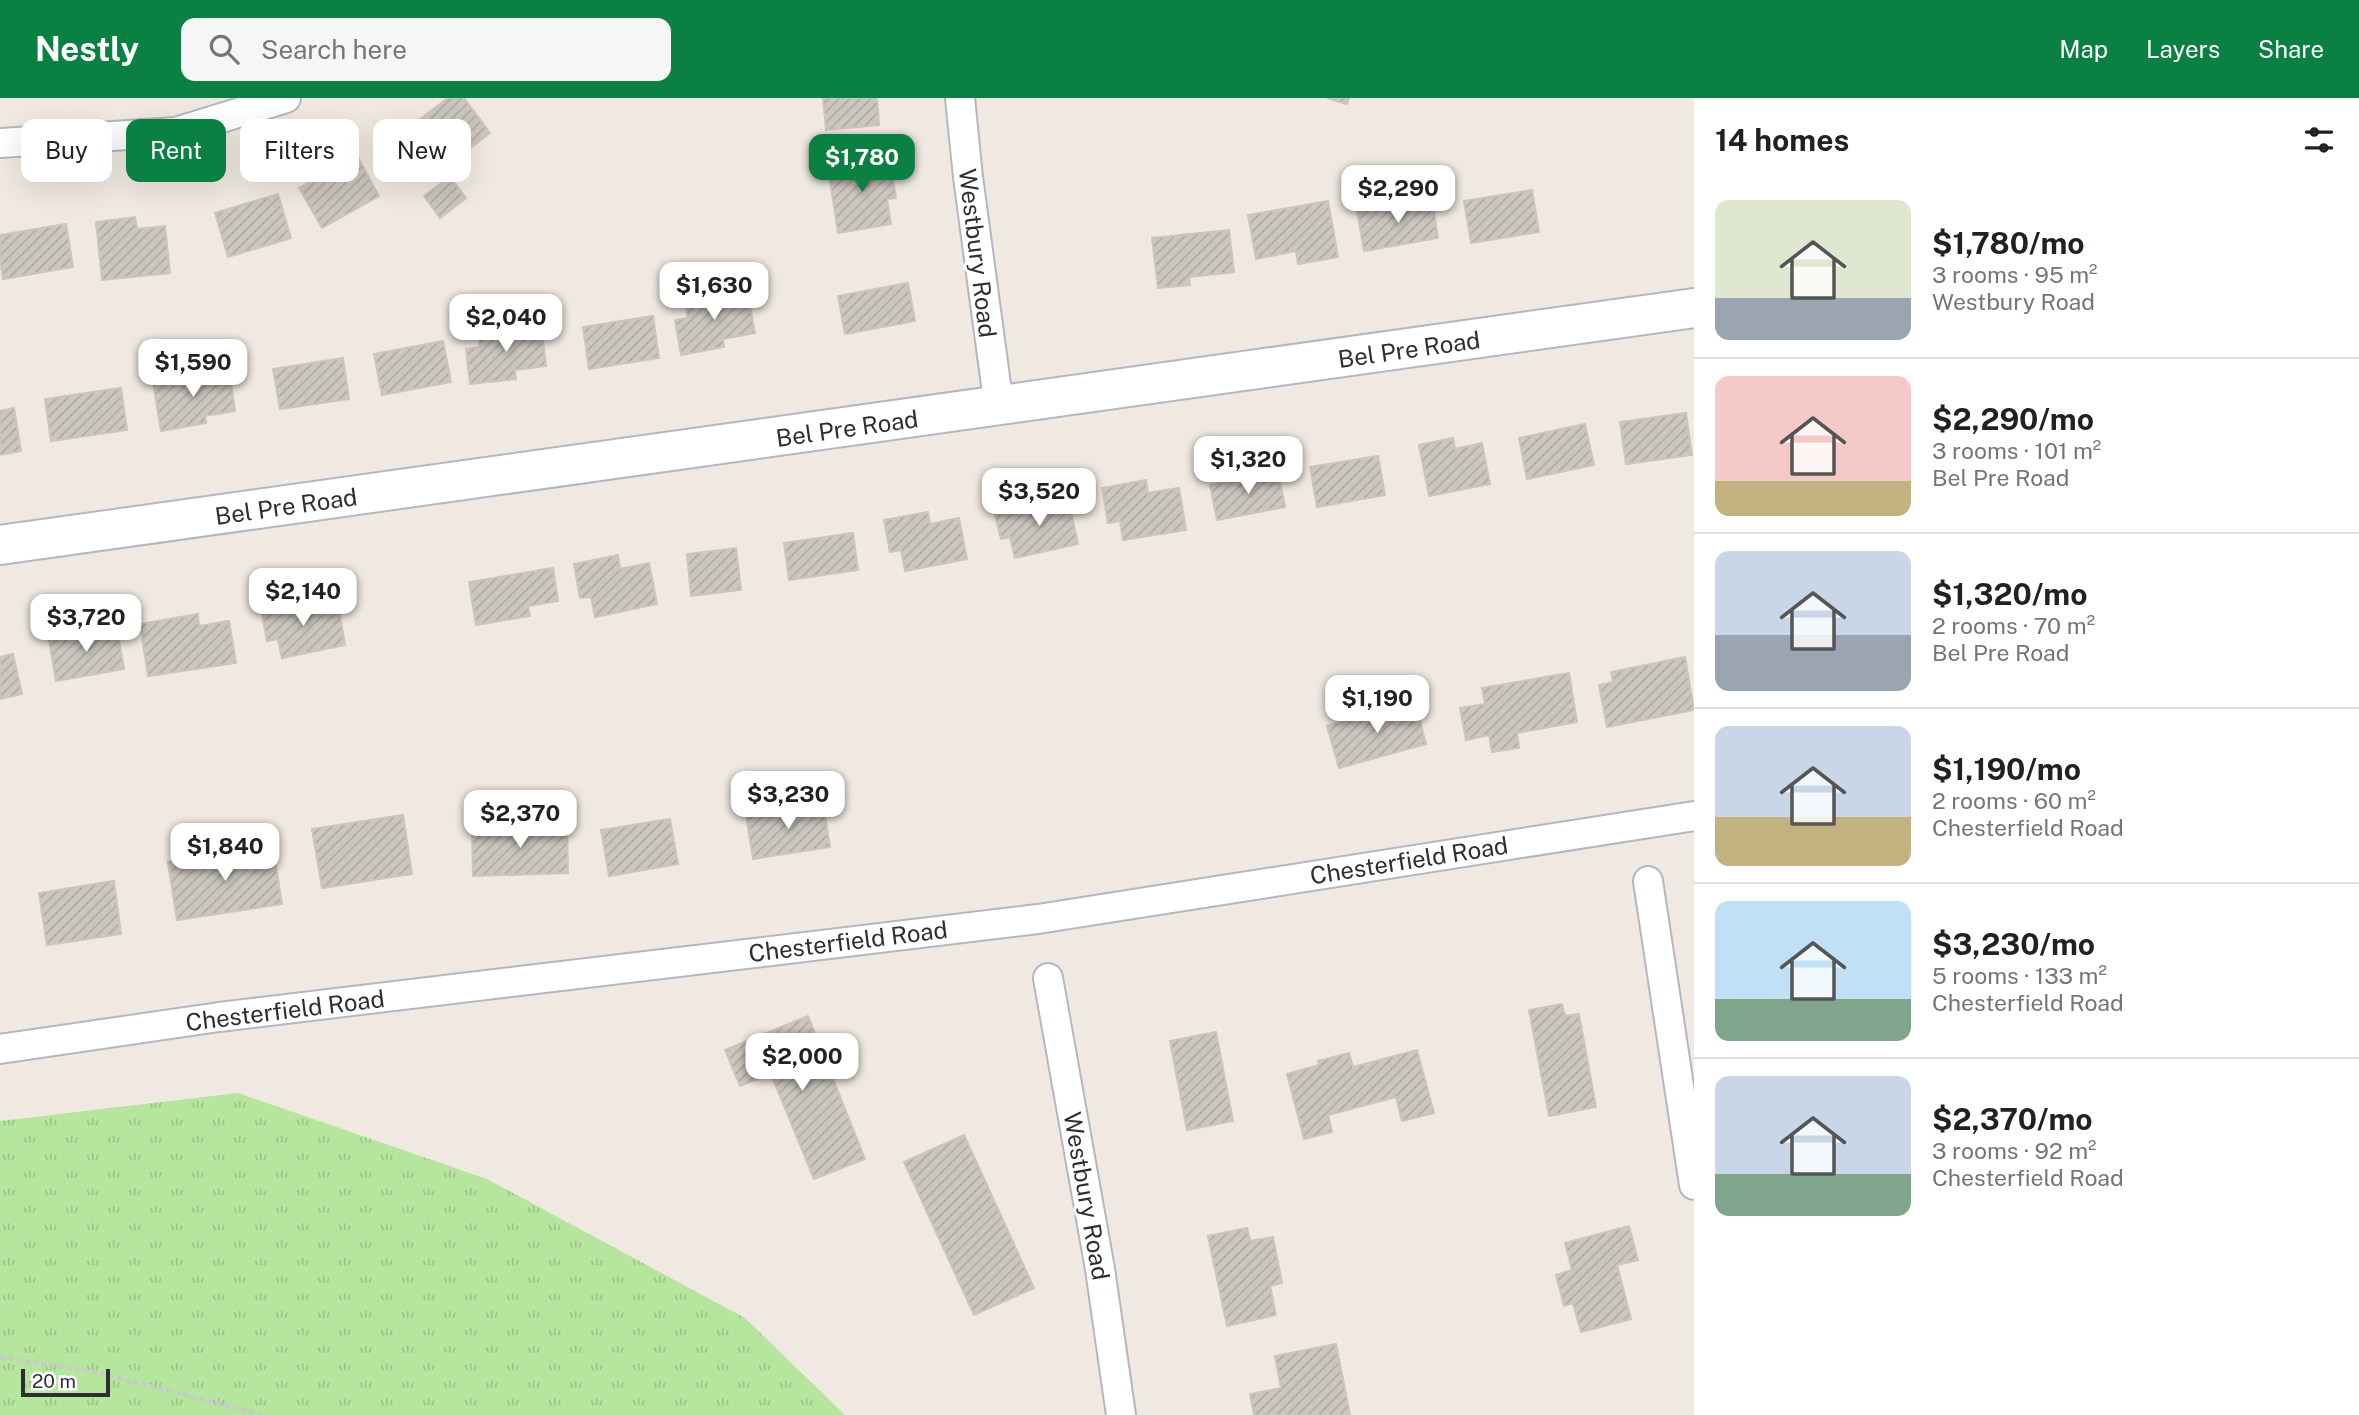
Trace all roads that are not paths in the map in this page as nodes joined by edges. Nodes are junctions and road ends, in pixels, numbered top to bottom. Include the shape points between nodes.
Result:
1 (286, 98) edge
2 (960, 98) edge
3 (0, 143) edge
4 (1694, 308) edge
5 (999, 407) junction
6 (0, 545) edge
7 (1694, 816) edge
8 (1648, 881) dead end
9 (1048, 978) dead end
10 (0, 1049) edge
11 (1694, 1185) edge
12 (1121, 1415) edge

1 - 3 street via 176,132
2 - 5 street, Westbury Road
4 - 5 main road, Bel Pre Road
5 - 6 main road, Bel Pre Road
7 - 10 street, Chesterfield Road via 1038,919 233,1015
8 - 11 street
9 - 12 street, Westbury Road

